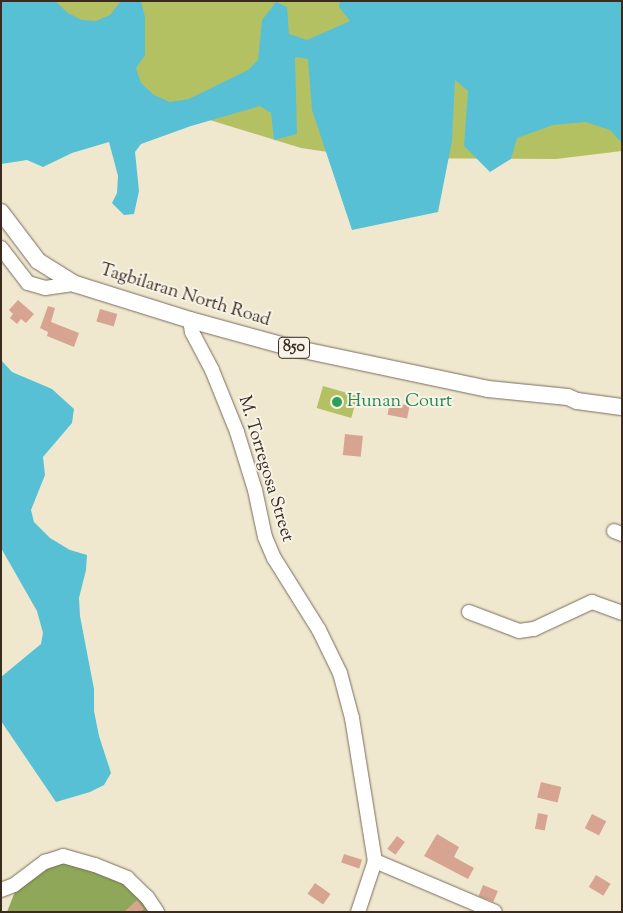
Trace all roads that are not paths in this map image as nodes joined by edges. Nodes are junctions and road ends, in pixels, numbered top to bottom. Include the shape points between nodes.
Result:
1 (1, 212) edge
2 (1, 248) edge
3 (75, 284) junction
4 (190, 320) junction
5 (622, 407) edge
6 (469, 612) dead end
7 (622, 613) edge
8 (376, 861) junction
9 (1, 890) edge
10 (157, 912) edge
11 (358, 912) edge
12 (495, 912) edge

1 - 3 main road, Tagbilaran North Road / 850 via 38,261
2 - 3 street via 28,283 45,288
3 - 4 main road, Tagbilaran North Road / 850
4 - 5 main road, Tagbilaran North Road / 850 via 290,347 479,387
4 - 8 street, M. Torregosa Street via 192,332 216,378 237,432 264,537 320,630 340,673 352,718
6 - 7 street via 519,631 534,629 592,602
8 - 11 street, M. Torregosa Street
8 - 12 street
9 - 10 street via 14,885 45,862 63,856 95,864 127,878

